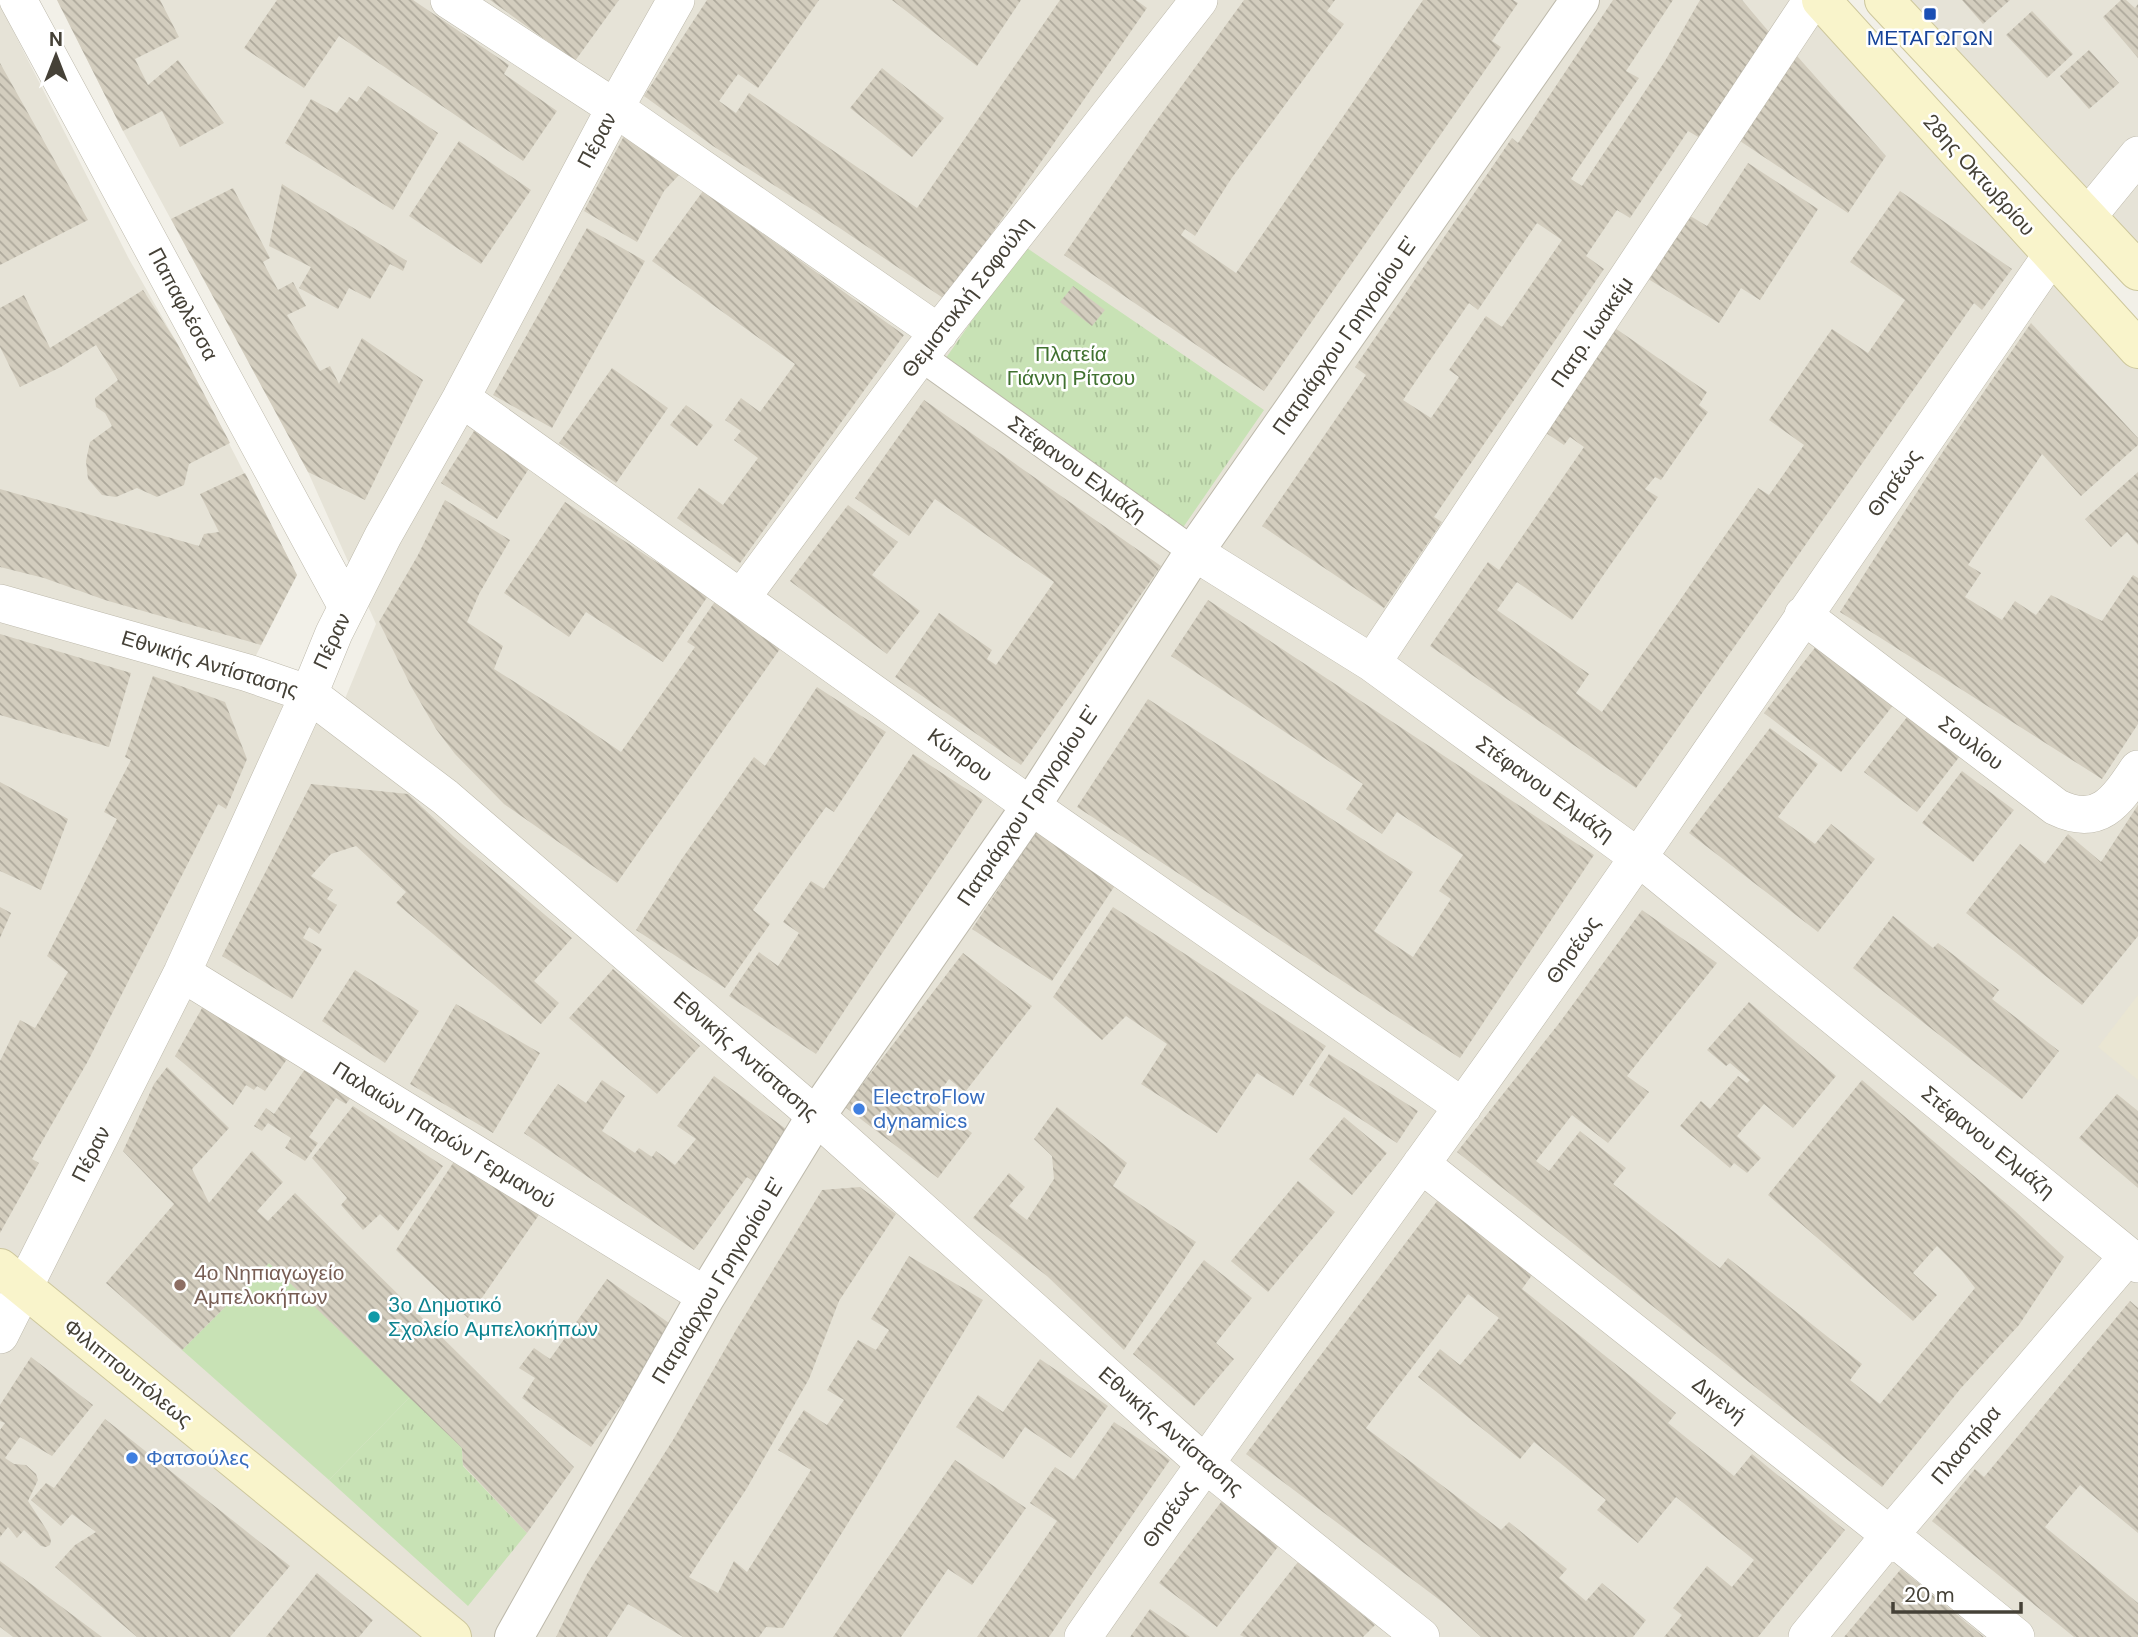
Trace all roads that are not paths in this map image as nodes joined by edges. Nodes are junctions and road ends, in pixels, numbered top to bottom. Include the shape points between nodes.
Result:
1 (18, 0) edge
2 (449, 0) edge
3 (676, 0) edge
4 (1580, 0) edge
5 (1812, 0) edge
6 (1821, 0) edge
7 (1884, 0) edge
8 (1186, 5) edge
9 (615, 108) junction
10 (2138, 155) edge
11 (2088, 216) junction
12 (2051, 256) junction
13 (2138, 271) edge
14 (929, 344) junction
15 (2138, 349) edge
16 (461, 398) junction
17 (1194, 552) junction
18 (742, 597) junction
19 (0, 603) edge
20 (347, 607) junction
21 (1803, 615) junction
22 (1372, 663) junction
23 (309, 694) junction
24 (2138, 769) edge
25 (1031, 806) junction
26 (1638, 857) junction
27 (182, 973) junction
28 (1463, 1107) junction
29 (816, 1116) junction
30 (1421, 1164) junction
31 (2133, 1260) edge
32 (12, 1277) edge
33 (706, 1296) junction
34 (0, 1335) edge
35 (1204, 1462) junction
36 (1891, 1535) junction
37 (452, 1637) edge
38 (514, 1637) edge
39 (1083, 1637) edge
40 (1421, 1637) edge
41 (1807, 1637) edge
42 (2017, 1637) edge

1 - 20 street, Παπαφλέσσα
2 - 9 street, Στέφανου Ελμάζη
3 - 9 street, Πέραν
4 - 17 street, Πατριάρχου Γρηγορίου Ε'
5 - 22 street, Πατρ. Ιωακείμ
6 - 12 main road, 28ης Οκτωβρίου
7 - 11 main road
8 - 14 street, Θεμιστοκλή Σοφούλη
9 - 14 street, Στέφανου Ελμάζη
9 - 16 street, Πέραν
10 - 11 street
11 - 13 main road
12 - 15 main road, 28ης Οκτωβρίου
12 - 21 street, Θησέως
14 - 17 street, Στέφανου Ελμάζη
14 - 18 street, Θεμιστοκλή Σοφούλη
16 - 18 street, Κύπρου
16 - 20 street, Πέραν
17 - 22 street, Στέφανου Ελμάζη
17 - 25 street, Πατριάρχου Γρηγορίου Ε'
18 - 25 street, Κύπρου
19 - 23 street, Εθνικής Αντίστασης
20 - 23 street, Πέραν
21 - 24 street, Σουλίου via 2069,814 2098,813 2110,806
21 - 26 street, Θησέως
22 - 26 street, Στέφανου Ελμάζη
23 - 27 street, Πέραν
23 - 29 street, Εθνικής Αντίστασης via 445,797
25 - 28 street, Κύπρου
25 - 29 street, Πατριάρχου Γρηγορίου Ε'
26 - 28 street, Θησέως
26 - 31 street, Στέφανου Ελμάζη
27 - 32 street, Πέραν
27 - 33 street, Παλαιών Πατρών Γερμανού
28 - 30 street, Θησέως
29 - 33 street, Πατριάρχου Γρηγορίου Ε'
29 - 35 street, Εθνικής Αντίστασης
30 - 35 street, Θησέως
30 - 36 street, Διγενή
31 - 36 street, Πλαστήρα
32 - 34 street, Πέραν
32 - 37 main road, Φιλιππουπόλεως
33 - 38 street, Πατριάρχου Γρηγορίου Ε'
35 - 39 street, Θησέως
35 - 40 street, Εθνικής Αντίστασης
36 - 41 street, Πλαστήρα
36 - 42 street, Διγενή

